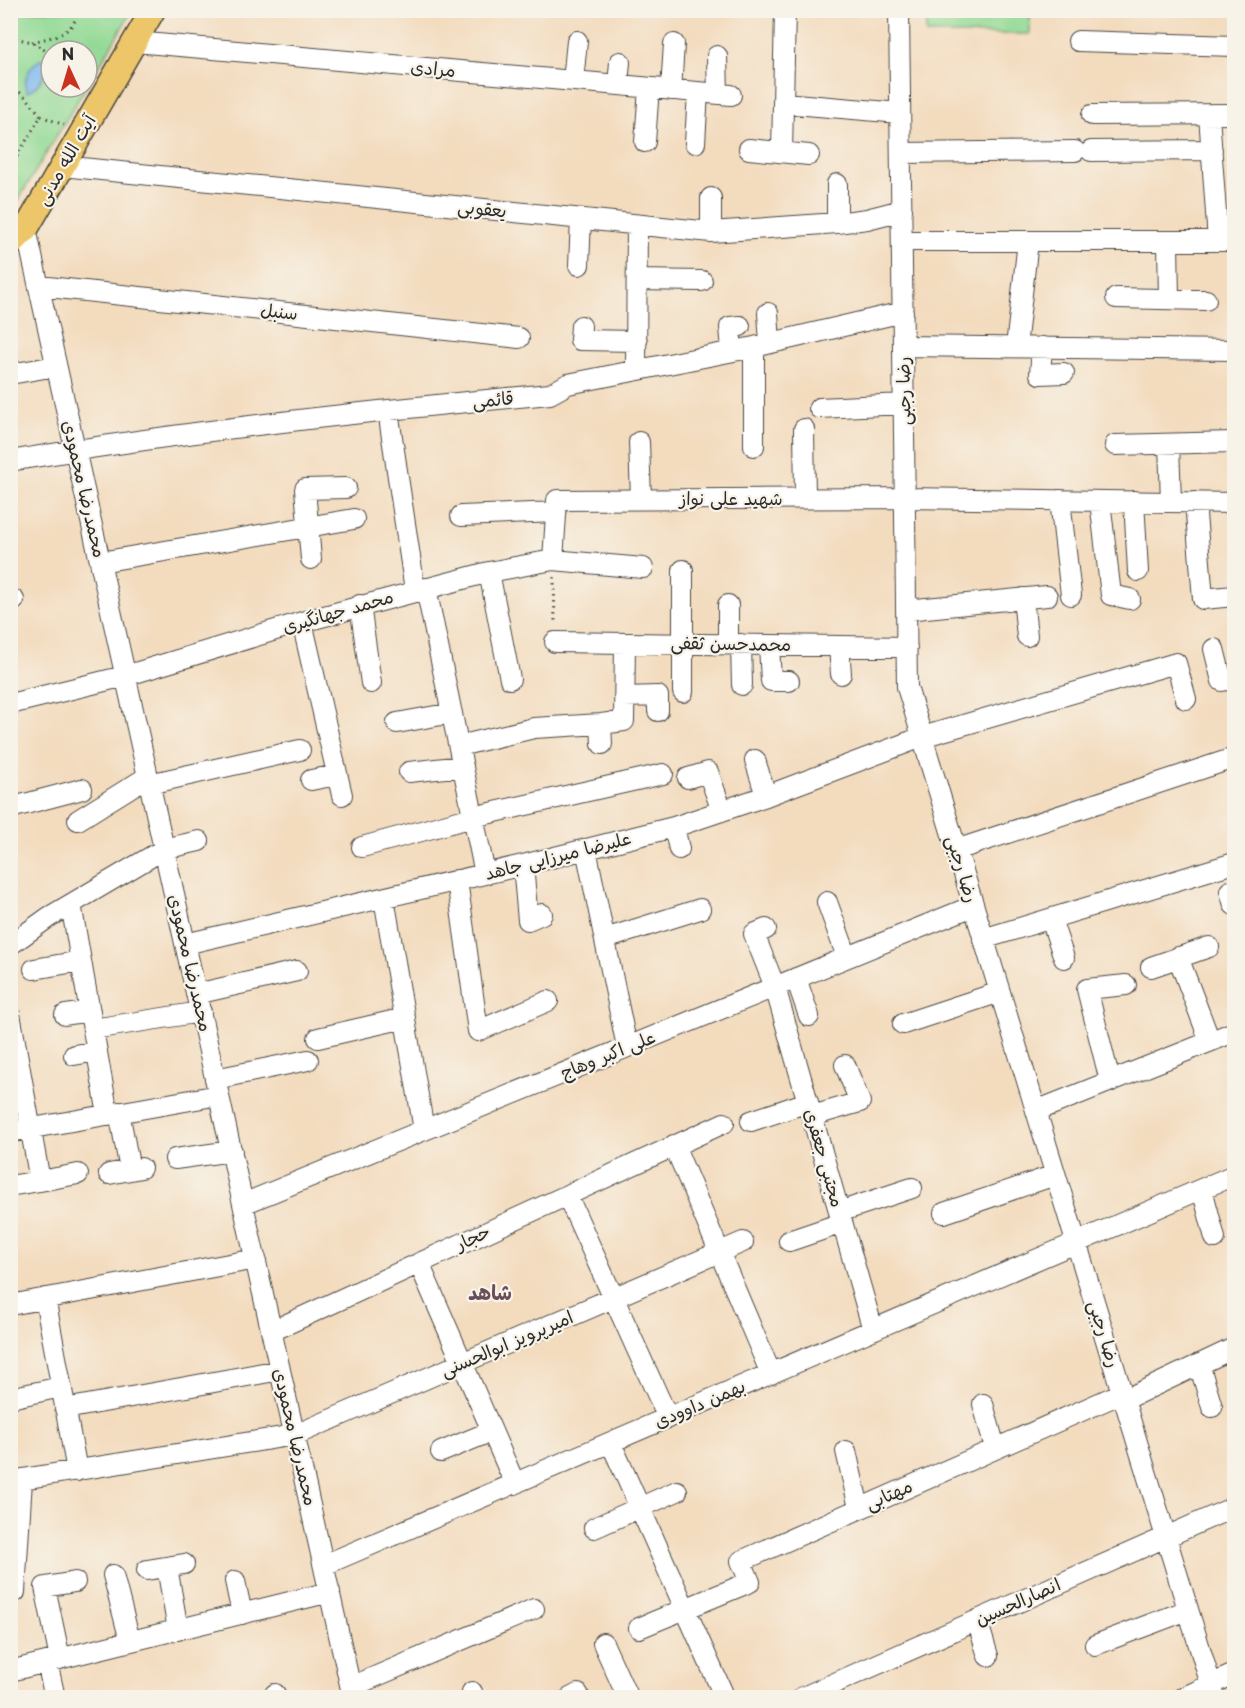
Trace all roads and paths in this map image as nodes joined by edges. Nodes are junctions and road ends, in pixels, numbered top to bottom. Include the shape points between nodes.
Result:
1 (79, 10) edge
2 (153, 10) edge
3 (785, 10) edge
4 (899, 10) edge
5 (10, 37) edge
6 (577, 41) dead end
7 (1078, 41) dead end
8 (32, 42) junction
9 (135, 42) junction
10 (674, 44) dead end
11 (39, 46) edge
12 (1234, 46) edge
13 (717, 56) dead end
14 (620, 62) dead end
15 (573, 81) junction
16 (10, 85) edge
17 (618, 85) junction
18 (649, 88) junction
19 (15, 89) junction
20 (671, 90) junction
21 (716, 94) junction
22 (783, 103) junction
23 (900, 113) junction
24 (1234, 114) edge
25 (1092, 115) dead end
26 (1209, 115) junction
27 (41, 116) junction
28 (10, 118) edge
29 (82, 132) junction
30 (645, 141) dead end
31 (695, 143) dead end
32 (749, 149) dead end
33 (1212, 150) junction
34 (782, 152) junction
35 (901, 153) junction
36 (809, 155) dead end
37 (62, 166) junction
38 (10, 168) edge
39 (837, 184) dead end
40 (711, 198) dead end
41 (902, 210) junction
42 (581, 219) junction
43 (837, 223) junction
44 (638, 225) junction
45 (711, 232) junction
46 (16, 233) edge
47 (902, 241) junction
48 (1028, 241) junction
49 (1226, 241) edge
50 (1168, 242) junction
51 (579, 264) dead end
52 (637, 280) junction
53 (702, 281) dead end
54 (39, 286) junction
55 (1116, 298) dead end
56 (1169, 299) junction
57 (1206, 300) dead end
58 (903, 312) junction
59 (768, 313) dead end
60 (581, 326) dead end
61 (740, 326) dead end
62 (519, 338) dead end
63 (637, 341) junction
64 (762, 345) junction
65 (903, 346) junction
66 (1016, 347) junction
67 (1042, 347) junction
68 (1234, 350) edge
69 (732, 351) junction
70 (56, 366) junction
71 (636, 369) junction
72 (1064, 373) dead end
73 (10, 374) edge
74 (904, 404) junction
75 (819, 408) dead end
76 (390, 424) dead end
77 (804, 429) dead end
78 (639, 442) dead end
79 (1233, 442) dead end
80 (1169, 444) junction
81 (1116, 445) dead end
82 (754, 446) dead end
83 (75, 450) junction
84 (10, 460) edge
85 (346, 488) dead end
86 (805, 498) junction
87 (905, 498) junction
88 (641, 500) junction
89 (1060, 500) junction
90 (1100, 501) junction
91 (1134, 501) junction
92 (1171, 502) junction
93 (1195, 502) junction
94 (1234, 502) edge
95 (557, 506) junction
96 (461, 516) dead end
97 (354, 519) dead end
98 (309, 528) junction
99 (311, 559) dead end
100 (553, 560) junction
101 (100, 562) junction
102 (644, 568) dead end
103 (683, 570) dead end
104 (1138, 571) dead end
105 (489, 572) junction
106 (421, 589) junction
107 (1071, 595) dead end
108 (1047, 596) dead end
109 (1234, 596) edge
110 (1023, 598) junction
111 (1130, 599) dead end
112 (360, 605) junction
113 (728, 605) dead end
114 (906, 610) junction
115 (302, 622) junction
116 (1027, 636) dead end
117 (555, 642) joint
118 (625, 643) junction
119 (684, 644) junction
120 (735, 644) junction
121 (769, 645) junction
122 (839, 646) junction
123 (907, 647) junction
124 (1214, 649) dead end
125 (841, 674) dead end
126 (125, 676) junction
127 (510, 679) dead end
128 (1234, 679) edge
129 (789, 681) dead end
130 (371, 682) dead end
131 (742, 685) dead end
132 (683, 692) dead end
133 (624, 697) junction
134 (1186, 699) dead end
135 (10, 704) edge
136 (658, 711) dead end
137 (452, 713) junction
138 (397, 723) dead end
139 (922, 738) junction
140 (459, 746) junction
141 (300, 750) dead end
142 (1234, 758) edge
143 (755, 760) dead end
144 (463, 766) junction
145 (409, 772) dead end
146 (663, 774) dead end
147 (337, 775) junction
148 (688, 778) dead end
149 (148, 780) junction
150 (311, 780) dead end
151 (82, 789) dead end
152 (342, 795) dead end
153 (766, 796) junction
154 (10, 808) edge
155 (722, 811) junction
156 (473, 817) junction
157 (78, 820) dead end
158 (674, 826) junction
159 (199, 841) dead end
160 (362, 847) dead end
161 (164, 849) junction
162 (586, 849) junction
163 (679, 849) dead end
164 (956, 850) junction
165 (1234, 863) edge
166 (523, 865) junction
167 (485, 874) junction
168 (457, 880) junction
169 (384, 898) junction
170 (827, 902) dead end
171 (71, 904) junction
172 (973, 906) junction
173 (700, 909) dead end
174 (542, 914) dead end
175 (1051, 919) junction
176 (766, 929) dead end
177 (605, 939) junction
178 (983, 939) junction
179 (185, 944) junction
180 (10, 945) edge
181 (1209, 947) dead end
182 (848, 957) junction
183 (1178, 957) junction
184 (1064, 958) dead end
185 (81, 961) junction
186 (1151, 967) dead end
187 (34, 969) dead end
188 (297, 971) dead end
189 (796, 978) junction
190 (1126, 985) dead end
191 (775, 987) junction
192 (1000, 992) junction
193 (548, 1001) dead end
194 (198, 1003) junction
195 (65, 1016) dead end
196 (809, 1016) dead end
197 (405, 1018) junction
198 (11, 1020) edge
199 (92, 1020) junction
200 (903, 1024) dead end
201 (1234, 1032) edge
202 (318, 1038) dead end
203 (1210, 1041) junction
204 (627, 1047) junction
205 (97, 1051) junction
206 (74, 1055) dead end
207 (308, 1060) dead end
208 (845, 1065) dead end
209 (1110, 1081) junction
210 (217, 1087) junction
211 (810, 1109) junction
212 (1036, 1111) junction
213 (114, 1114) junction
214 (751, 1121) dead end
215 (724, 1123) dead end
216 (30, 1129) junction
217 (424, 1130) junction
218 (10, 1132) edge
219 (674, 1145) junction
220 (232, 1151) junction
221 (175, 1159) dead end
222 (78, 1174) dead end
223 (109, 1174) dead end
224 (1055, 1175) junction
225 (1234, 1175) edge
226 (40, 1181) junction
227 (15, 1185) dead end
228 (912, 1188) dead end
229 (1202, 1189) junction
230 (567, 1195) junction
231 (243, 1204) junction
232 (944, 1212) dead end
233 (841, 1218) junction
234 (1215, 1238) dead end
235 (789, 1241) dead end
236 (743, 1242) dead end
237 (1076, 1243) junction
238 (719, 1252) junction
239 (255, 1259) junction
240 (419, 1263) junction
241 (45, 1298) junction
242 (614, 1298) junction
243 (10, 1305) edge
244 (873, 1330) junction
245 (272, 1331) junction
246 (1234, 1348) edge
247 (462, 1363) junction
248 (1199, 1364) junction
249 (280, 1370) junction
250 (771, 1374) junction
251 (61, 1387) junction
252 (1123, 1396) junction
253 (10, 1398) edge
254 (983, 1404) dead end
255 (1212, 1407) dead end
256 (65, 1409) junction
257 (668, 1418) junction
258 (492, 1431) junction
259 (295, 1435) junction
260 (611, 1443) junction
261 (995, 1448) junction
262 (846, 1451) dead end
263 (441, 1452) dead end
264 (76, 1471) junction
265 (16, 1481) edge
266 (515, 1484) junction
267 (677, 1491) dead end
268 (640, 1507) junction
269 (1234, 1507) edge
270 (859, 1508) junction
271 (594, 1528) dead end
272 (1165, 1538) junction
273 (324, 1565) junction
274 (147, 1570) dead end
275 (112, 1575) dead end
276 (235, 1581) dead end
277 (75, 1582) dead end
278 (15, 1592) dead end
279 (330, 1592) junction
280 (685, 1608) junction
281 (534, 1609) dead end
282 (1188, 1610) junction
283 (242, 1614) junction
284 (977, 1620) junction
285 (639, 1628) dead end
286 (178, 1630) junction
287 (130, 1641) junction
288 (603, 1643) dead end
289 (1095, 1645) dead end
290 (988, 1656) dead end
291 (53, 1661) junction
292 (10, 1671) edge
293 (1234, 1674) edge
294 (1213, 1691) edge
295 (352, 1692) edge
296 (55, 1698) edge
297 (628, 1698) edge
298 (725, 1698) edge
299 (801, 1698) edge
300 (1182, 1698) edge

1 - 8 path via 76,23 64,34
2 - 9 main road, آیت الله مدنی
3 - 22 street
4 - 23 street, رضا رجبی
5 - 8 path
6 - 15 street
7 - 12 street
8 - 11 path
9 - 15 street, مرادی
9 - 29 main road, آیت الله مدنی
10 - 20 street
13 - 21 street
14 - 17 street
15 - 17 street, مرادی
16 - 19 path
17 - 18 street, مرادی
18 - 20 street, مرادی
18 - 30 street
19 - 27 path
19 - 28 path via 15,109
20 - 21 street, مرادی
21 - 31 street
22 - 23 street
22 - 34 street
23 - 35 street, رضا رجبی
24 - 26 street
25 - 26 street
26 - 33 street
27 - 29 path
27 - 38 path
29 - 37 main road, آیت الله مدنی
32 - 34 street
33 - 35 street
33 - 49 street
34 - 36 street
35 - 41 street, رضا رجبی
37 - 42 street, یعقوبی
37 - 46 main road, آیت الله مدنی
39 - 43 street
40 - 45 street
41 - 43 street, یعقوبی
41 - 47 street, رضا رجبی
42 - 44 street, یعقوبی
42 - 51 street
43 - 45 street, یعقوبی
44 - 45 street, یعقوبی
44 - 52 street
46 - 54 street, محمدرضا محمودی
47 - 48 street
47 - 58 street, رضا رجبی
48 - 50 street
48 - 66 street
49 - 50 street
50 - 56 street
52 - 53 street
52 - 63 street
54 - 62 street, سنبل
54 - 70 street, محمدرضا محمودی
55 - 56 street
56 - 57 street
58 - 64 street, قائمی
58 - 65 street, رضا رجبی
59 - 64 street
60 - 63 street via 580,340
61 - 69 street via 730,327
63 - 71 street
64 - 69 street, قائمی
64 - 82 street
65 - 66 street
65 - 74 street, رضا رجبی
66 - 67 street
67 - 68 street
67 - 72 street via 1040,374
69 - 71 street, قائمی
70 - 73 street
70 - 83 street, محمدرضا محمودی
71 - 83 street, قائمی via 567,384 550,394 237,427
74 - 75 street
74 - 87 street, رضا رجبی
76 - 106 street
77 - 86 street
78 - 88 street
79 - 80 street
80 - 81 street
80 - 92 street
83 - 84 street, قائمی
83 - 101 street, محمدرضا محمودی
85 - 98 street via 305,489
86 - 87 street, شهید علی نواز
86 - 88 street, شهید علی نواز
87 - 89 street, شهید علی نواز
87 - 114 street, رضا رجبی
88 - 95 street, شهید علی نواز
89 - 90 street, شهید علی نواز
89 - 107 street
90 - 91 street, شهید علی نواز
90 - 111 street via 1111,595
91 - 92 street, شهید علی نواز
91 - 104 street
92 - 93 street, شهید علی نواز
93 - 94 street, شهید علی نواز
93 - 109 street via 1203,599
95 - 96 street, شهید علی نواز
95 - 100 street
97 - 98 street
98 - 99 street
98 - 101 street
100 - 102 street, محمد جهانگیری
100 - 105 street, محمد جهانگیری
100 - 117 path
101 - 126 street, محمدرضا محمودی
103 - 119 street
105 - 106 street, محمد جهانگیری
105 - 127 street
106 - 112 street, محمد جهانگیری
106 - 137 street
108 - 110 street
110 - 114 street
110 - 116 street
112 - 115 street, محمد جهانگیری
112 - 130 street
113 - 120 street
114 - 123 street, رضا رجبی
115 - 126 street, محمد جهانگیری
115 - 147 street
117 - 118 street, محمدحسن ثقفی
118 - 119 street, محمدحسن ثقفی
118 - 133 street
119 - 120 street, محمدحسن ثقفی
119 - 132 street
120 - 121 street, محمدحسن ثقفی
120 - 131 street
121 - 122 street, محمدحسن ثقفی
121 - 129 street via 771,681
122 - 123 street, محمدحسن ثقفی
122 - 125 street
123 - 139 street, رضا رجبی via 907,687
124 - 128 street via 1222,681
126 - 135 street, محمد جهانگیری
126 - 149 street, محمدرضا محمودی
133 - 136 street via 658,696
133 - 140 street via 624,721 601,734 534,728
134 - 139 street, علیرضا میرزایی جاهد via 1176,663
137 - 138 street
137 - 140 street
139 - 153 street, علیرضا میرزایی جاهد
139 - 164 street, رضا رجبی
140 - 144 street
141 - 149 street
142 - 164 street
143 - 153 street
144 - 145 street
144 - 156 street
146 - 156 street
147 - 150 street
147 - 152 street
148 - 155 street via 708,772
149 - 157 street
149 - 161 street, محمدرضا محمودی
151 - 154 street
153 - 155 street, علیرضا میرزایی جاهد
155 - 158 street, علیرضا میرزایی جاهد
156 - 160 street
156 - 167 street
158 - 162 street, علیرضا میرزایی جاهد
158 - 163 street
159 - 161 street
161 - 171 street
161 - 179 street, محمدرضا محمودی
162 - 166 street, علیرضا میرزایی جاهد
162 - 177 street
164 - 172 street, رضا رجبی
165 - 175 street
166 - 167 street, علیرضا میرزایی جاهد
166 - 174 street via 528,920
167 - 168 street, علیرضا میرزایی جاهد
168 - 169 street, علیرضا میرزایی جاهد
168 - 193 street via 478,1030
169 - 179 street, علیرضا میرزایی جاهد
169 - 197 street
170 - 182 street
171 - 180 street
171 - 185 street
172 - 178 street, رضا رجبی
172 - 182 street, علی اکبر وهاج
173 - 177 street
175 - 178 street
175 - 184 street
176 - 191 street, مجتبی جعفری via 754,934
177 - 204 street
178 - 192 street, رضا رجبی
179 - 194 street, محمدرضا محمودی
181 - 183 street
182 - 189 street, علی اکبر وهاج
183 - 186 street
183 - 203 street
185 - 187 street
185 - 199 street
188 - 194 street
189 - 191 street, علی اکبر وهاج
189 - 196 street
190 - 209 street via 1087,989
191 - 204 street, علی اکبر وهاج
191 - 211 street, مجتبی جعفری
192 - 200 street
192 - 212 street, رضا رجبی
194 - 199 street
194 - 210 street, محمدرضا محمودی
195 - 199 street
197 - 202 street
197 - 217 street
198 - 216 street
199 - 205 street
201 - 203 street
203 - 209 street
204 - 217 street, علی اکبر وهاج
205 - 206 street
205 - 213 street
207 - 210 street
208 - 211 street via 862,1109
209 - 212 street
210 - 213 street
210 - 220 street, محمدرضا محمودی
211 - 214 street
211 - 233 street, مجتبی جعفری
212 - 224 street, رضا رجبی
213 - 216 street
213 - 223 street via 136,1169
215 - 219 street, حجار
216 - 218 street
216 - 226 street
217 - 231 street, علی اکبر وهاج
219 - 230 street, حجار
219 - 238 street
220 - 221 street
220 - 231 street, محمدرضا محمودی
222 - 226 street
224 - 232 street
224 - 237 street, رضا رجبی
225 - 229 street, بهمن داوودی
226 - 227 street
228 - 233 street
229 - 234 street
229 - 237 street, بهمن داوودی
230 - 240 street, حجار
230 - 242 street
231 - 239 street, محمدرضا محمودی
233 - 235 street
233 - 244 street, مجتبی جعفری
236 - 238 street, امیرپرویز ابوالحسنی
237 - 244 street, بهمن داوودی
237 - 252 street, رضا رجبی
238 - 242 street, امیرپرویز ابوالحسنی
238 - 250 street
239 - 241 street
239 - 245 street, محمدرضا محمودی
240 - 245 street, حجار
240 - 247 street
241 - 243 street
241 - 251 street
242 - 247 street, امیرپرویز ابوالحسنی
242 - 257 street
244 - 250 street, بهمن داوودی
245 - 249 street, محمدرضا محمودی
246 - 248 street, مهتابی
247 - 258 street
247 - 259 street, امیرپرویز ابوالحسنی
248 - 252 street, مهتابی
248 - 255 street
249 - 256 street
249 - 259 street, محمدرضا محمودی
250 - 257 street, بهمن داوودی
251 - 253 street
251 - 256 street
252 - 261 street, مهتابی
252 - 272 street, رضا رجبی
254 - 261 street
256 - 264 street
257 - 260 street, بهمن داوودی
258 - 263 street
258 - 266 street
259 - 264 street, امیرپرویز ابوالحسنی
259 - 273 street, محمدرضا محمودی
260 - 266 street, بهمن داوودی
260 - 268 street
261 - 270 street, مهتابی
262 - 270 street
264 - 265 street, امیرپرویز ابوالحسنی
265 - 278 street
266 - 273 street, بهمن داوودی
267 - 268 street
268 - 271 street
268 - 280 street
269 - 272 street, انصارالحسین
270 - 280 street, مهتابی via 741,1561 750,1582
272 - 282 street, رضا رجبی
272 - 284 street, انصارالحسین
273 - 279 street, محمدرضا محمودی
274 - 286 street via 176,1566
275 - 287 street
276 - 283 street
277 - 291 street via 45,1587
279 - 283 street
279 - 295 street, محمدرضا محمودی
280 - 285 street
280 - 298 street
281 - 295 street
282 - 289 street
282 - 294 street, رضا رجبی
283 - 286 street
284 - 290 street
284 - 299 street, انصارالحسین
286 - 287 street
287 - 291 street
288 - 297 street
291 - 292 street
291 - 296 street
293 - 294 street
294 - 300 street

